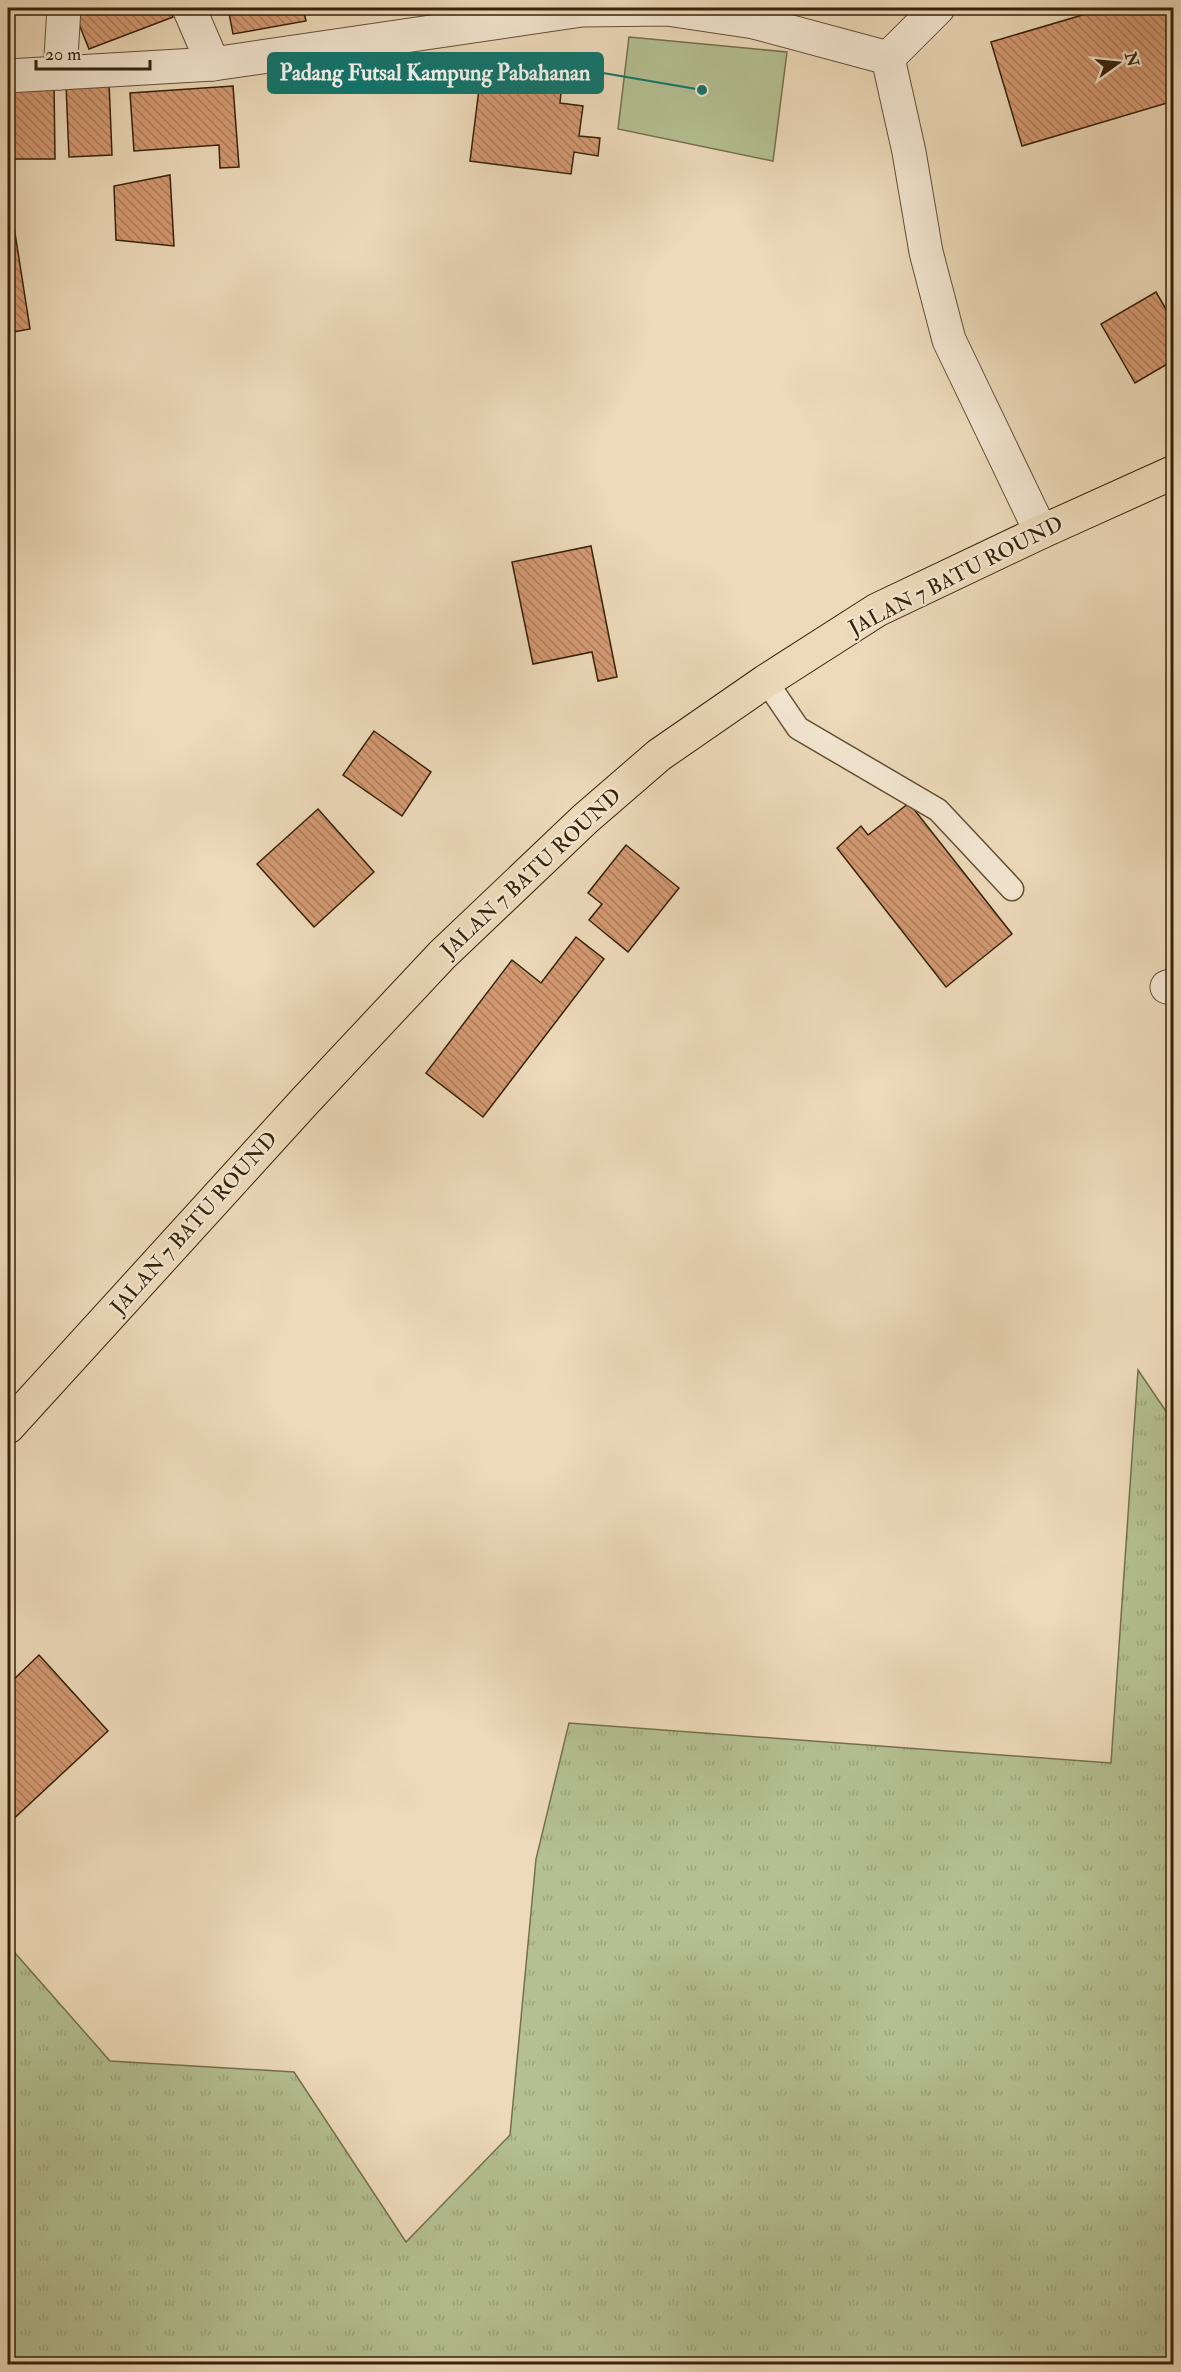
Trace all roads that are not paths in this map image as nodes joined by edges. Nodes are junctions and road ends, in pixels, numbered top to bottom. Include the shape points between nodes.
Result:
1 (64, 8) edge
2 (189, 8) edge
3 (935, 9) edge
4 (888, 58) junction
5 (213, 64) junction
6 (60, 73) junction
7 (8, 76) edge
8 (1173, 472) edge
9 (1041, 532) junction
10 (766, 681) junction
11 (1012, 890) dead end
12 (8, 1427) edge

1 - 6 street
2 - 5 street
3 - 4 street
4 - 5 street via 754,22 646,9 582,10
4 - 9 street via 926,252 949,340
5 - 6 street
6 - 7 street
8 - 9 main road, JALAN 7 BATU ROUND
9 - 10 main road, JALAN 7 BATU ROUND via 877,610
10 - 11 lane via 798,728 938,810
10 - 12 main road, JALAN 7 BATU ROUND via 650,762 442,955

